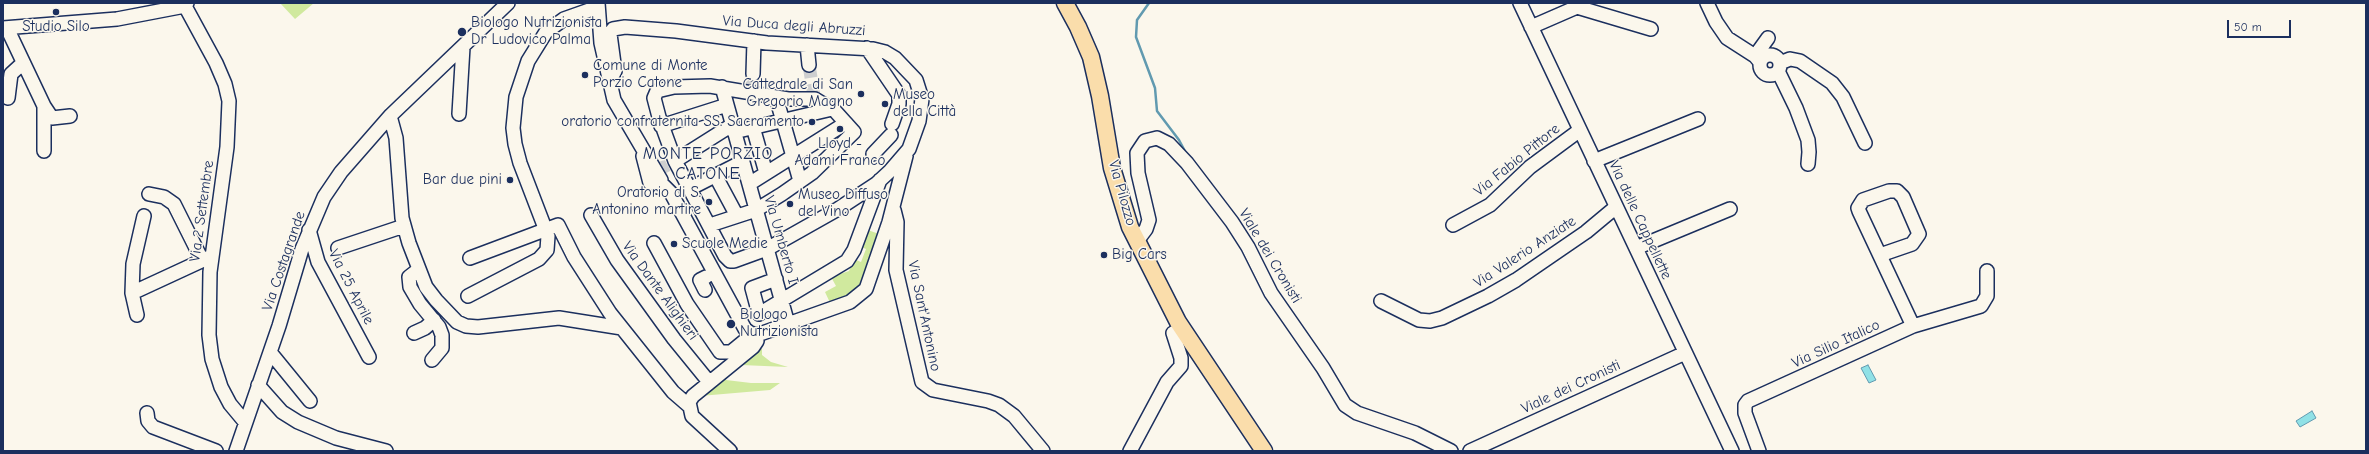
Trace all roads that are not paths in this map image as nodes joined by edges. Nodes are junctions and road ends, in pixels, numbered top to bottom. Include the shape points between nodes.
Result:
1 (506, 3) edge
2 (1065, 3) edge
3 (1520, 3) edge
4 (1707, 3) edge
5 (181, 5) edge
6 (598, 5) edge
7 (1577, 5) edge
8 (1531, 27) junction
9 (5, 28) edge
10 (1651, 29) dead end
11 (1768, 38) dead end
12 (754, 41) junction
13 (807, 45) junction
14 (463, 47) junction
15 (867, 48) junction
16 (1757, 59) junction
17 (23, 63) junction
18 (809, 65) tunnel mouth
19 (1779, 67) junction
20 (752, 74) tunnel mouth
21 (609, 82) junction
22 (722, 87) junction
23 (776, 97) junction
24 (8, 98) dead end
25 (727, 105) junction
26 (44, 106) junction
27 (832, 109) junction
28 (459, 114) dead end
29 (70, 116) dead end
30 (390, 116) junction
31 (1698, 119) dead end
32 (782, 120) junction
33 (661, 126) junction
34 (753, 127) junction
35 (733, 128) junction
36 (850, 128) junction
37 (1580, 130) junction
38 (1865, 143) dead end
39 (908, 149) junction
40 (44, 151) dead end
41 (873, 154) dead end
42 (793, 155) junction
43 (675, 161) junction
44 (1594, 161) junction
45 (743, 163) junction
46 (1808, 164) dead end
47 (766, 173) junction
48 (714, 175) junction
49 (880, 180) junction
50 (800, 181) junction
51 (749, 184) junction
52 (689, 189) junction
53 (149, 194) dead end
54 (893, 207) junction
55 (1616, 207) junction
56 (1730, 209) dead end
57 (756, 210) junction
58 (591, 214) dead end
59 (144, 216) dead end
60 (737, 216) junction
61 (710, 225) junction
62 (1453, 225) dead end
63 (404, 226) junction
64 (309, 230) junction
65 (546, 230) junction
66 (1137, 241) junction
67 (654, 243) dead end
68 (338, 248) dead end
69 (1636, 248) junction
70 (767, 249) junction
71 (1880, 255) junction
72 (207, 258) junction
73 (470, 258) dead end
74 (418, 270) junction
75 (1987, 270) dead end
76 (776, 280) junction
77 (132, 293) junction
78 (468, 296) dead end
79 (782, 301) junction
80 (1381, 301) dead end
81 (137, 315) dead end
82 (434, 320) junction
83 (788, 324) junction
84 (1913, 326) junction
85 (622, 328) junction
86 (1182, 329) junction
87 (414, 333) dead end
88 (755, 335) junction
89 (270, 352) junction
90 (1685, 353) junction
91 (369, 357) dead end
92 (432, 360) dead end
93 (709, 382) junction
94 (258, 385) junction
95 (310, 401) dead end
96 (688, 405) junction
97 (147, 413) dead end
98 (245, 422) junction
99 (216, 451) edge
100 (236, 451) edge
101 (386, 451) edge
102 (730, 451) edge
103 (1043, 451) edge
104 (1130, 451) edge
105 (1264, 451) edge
106 (1451, 451) edge
107 (1470, 451) edge
108 (1732, 451) edge
109 (1759, 451) edge

1 - 14 street, Via Costagrande
2 - 66 main road, Via Pilozzo via 1091,57 1120,198
3 - 8 street, Via delle Cappellette
4 - 16 street via 1727,38
5 - 9 street via 100,21
5 - 72 street, Via 2 Settembre via 216,63 229,100 228,138
6 - 21 street via 601,43
6 - 65 street via 564,19 546,32 528,61 517,93 513,128 517,152
7 - 8 street
7 - 10 street
8 - 37 street, Via delle Cappellette
9 - 17 street
11 - 16 street
12 - 13 street, Via Duca degli Abruzzi
12 - 20 street
12 - 21 street, Via Duca degli Abruzzi via 672,30 615,28 610,36 615,73
13 - 15 street, Via Duca degli Abruzzi
13 - 18 street
14 - 28 street
14 - 30 street, Via Costagrande
15 - 39 street, Via Duca degli Abruzzi via 882,51 896,58 919,86 922,99 921,114
15 - 41 street via 899,95 899,104 891,130
16 - 19 street via 1771,54 1777,57
17 - 24 street via 11,74
17 - 26 street
19 - 38 street via 1790,59 1800,61 1832,83 1844,97
19 - 46 street via 1808,140
21 - 88 street via 615,104 638,141 656,183 671,192 745,329
22 - 23 street
22 - 25 street, Via Umberto I
22 - 33 street via 684,86 655,92 654,98
23 - 27 street via 814,98
23 - 32 street
25 - 33 street
25 - 35 street, Via Umberto I
26 - 29 street via 52,118
26 - 40 street
27 - 32 street
27 - 36 street
30 - 63 street via 396,138
30 - 64 street, Via Costagrande via 336,179 321,202
31 - 44 street
32 - 34 street
32 - 42 street
33 - 43 street
34 - 35 street
34 - 47 street
35 - 43 street via 711,138
35 - 45 street, Via Umberto I
36 - 42 street
36 - 50 street via 812,173
37 - 44 street, Via delle Cappellette
37 - 62 street, Via Fabio Pittore via 1530,167 1490,205
39 - 49 street, Via Duca degli Abruzzi
39 - 54 street
42 - 47 street
42 - 50 street
43 - 52 street
44 - 55 street, Via delle Cappellette
45 - 48 street
45 - 51 street, Via Umberto I
47 - 51 street
48 - 52 street
48 - 60 street
49 - 70 street, Via Duca degli Abruzzi via 838,209
49 - 79 street via 854,250 847,261
50 - 57 street
51 - 57 street, Via Umberto I
52 - 61 street
53 - 72 street via 164,197 174,204
54 - 83 street via 864,291 850,302
54 - 103 street, Via Sant'Antonino via 897,222 896,270 922,382 935,391 999,405 1014,416
55 - 69 street, Via delle Cappellette
55 - 80 street, Via Valerio Anziate via 1586,232 1516,280 1442,318 1419,320
56 - 69 street
57 - 60 street
57 - 70 street, Via Umberto I
58 - 93 street, Via Dante Alighieri via 617,260 674,339
59 - 77 street via 134,264
60 - 61 street
61 - 70 street, Via Duca degli Abruzzi via 730,261
63 - 68 street
63 - 74 street
64 - 89 street, Via Costagrande
64 - 91 street, Via 25 Aprile via 318,262
65 - 73 street
65 - 78 street via 549,245 542,257
65 - 85 street via 558,225 582,270
66 - 86 main road, Via Pilozzo
66 - 106 street, Viale dei Cronisti via 1149,220 1138,173 1137,153 1145,141 1159,138 1169,144 1187,163 1232,222 1271,293 1323,368 1345,405 1354,412 1415,433
67 - 88 street via 686,304 720,352 731,352
69 - 90 street, Via delle Cappellette
70 - 76 street, Via Umberto I
71 - 71 street via 1912,244 1918,238 1918,228 1903,196 1897,191 1889,190 1863,200 1858,205
71 - 84 street
72 - 77 street
72 - 98 street, Via 2 Settembre via 211,353 224,394
74 - 82 street via 410,275 409,283 420,304
74 - 85 street via 436,300 457,322 466,326 495,326 559,318
75 - 84 street via 1987,296 1981,306
76 - 79 street, Via Umberto I
76 - 79 street via 752,288 759,314
77 - 81 street
79 - 83 street, Via Umberto I
82 - 87 street
82 - 92 street via 441,331 442,344 440,352
83 - 88 street
84 - 109 street, Via Silio Italico via 1746,403 1745,413
85 - 96 street via 673,392
86 - 104 street via 1174,333 1181,366 1167,382
86 - 105 main road, Via Pilozzo
88 - 93 street via 755,345
89 - 94 street, Via Costagrande
89 - 95 street
90 - 107 street, Viale dei Cronisti
90 - 108 street, Via delle Cappellette
93 - 96 street via 693,396
94 - 98 street, Via Costagrande
94 - 101 street via 282,412 298,422 336,438
96 - 102 street via 692,416
97 - 99 street via 148,421 153,426
98 - 100 street, Via Costagrande

